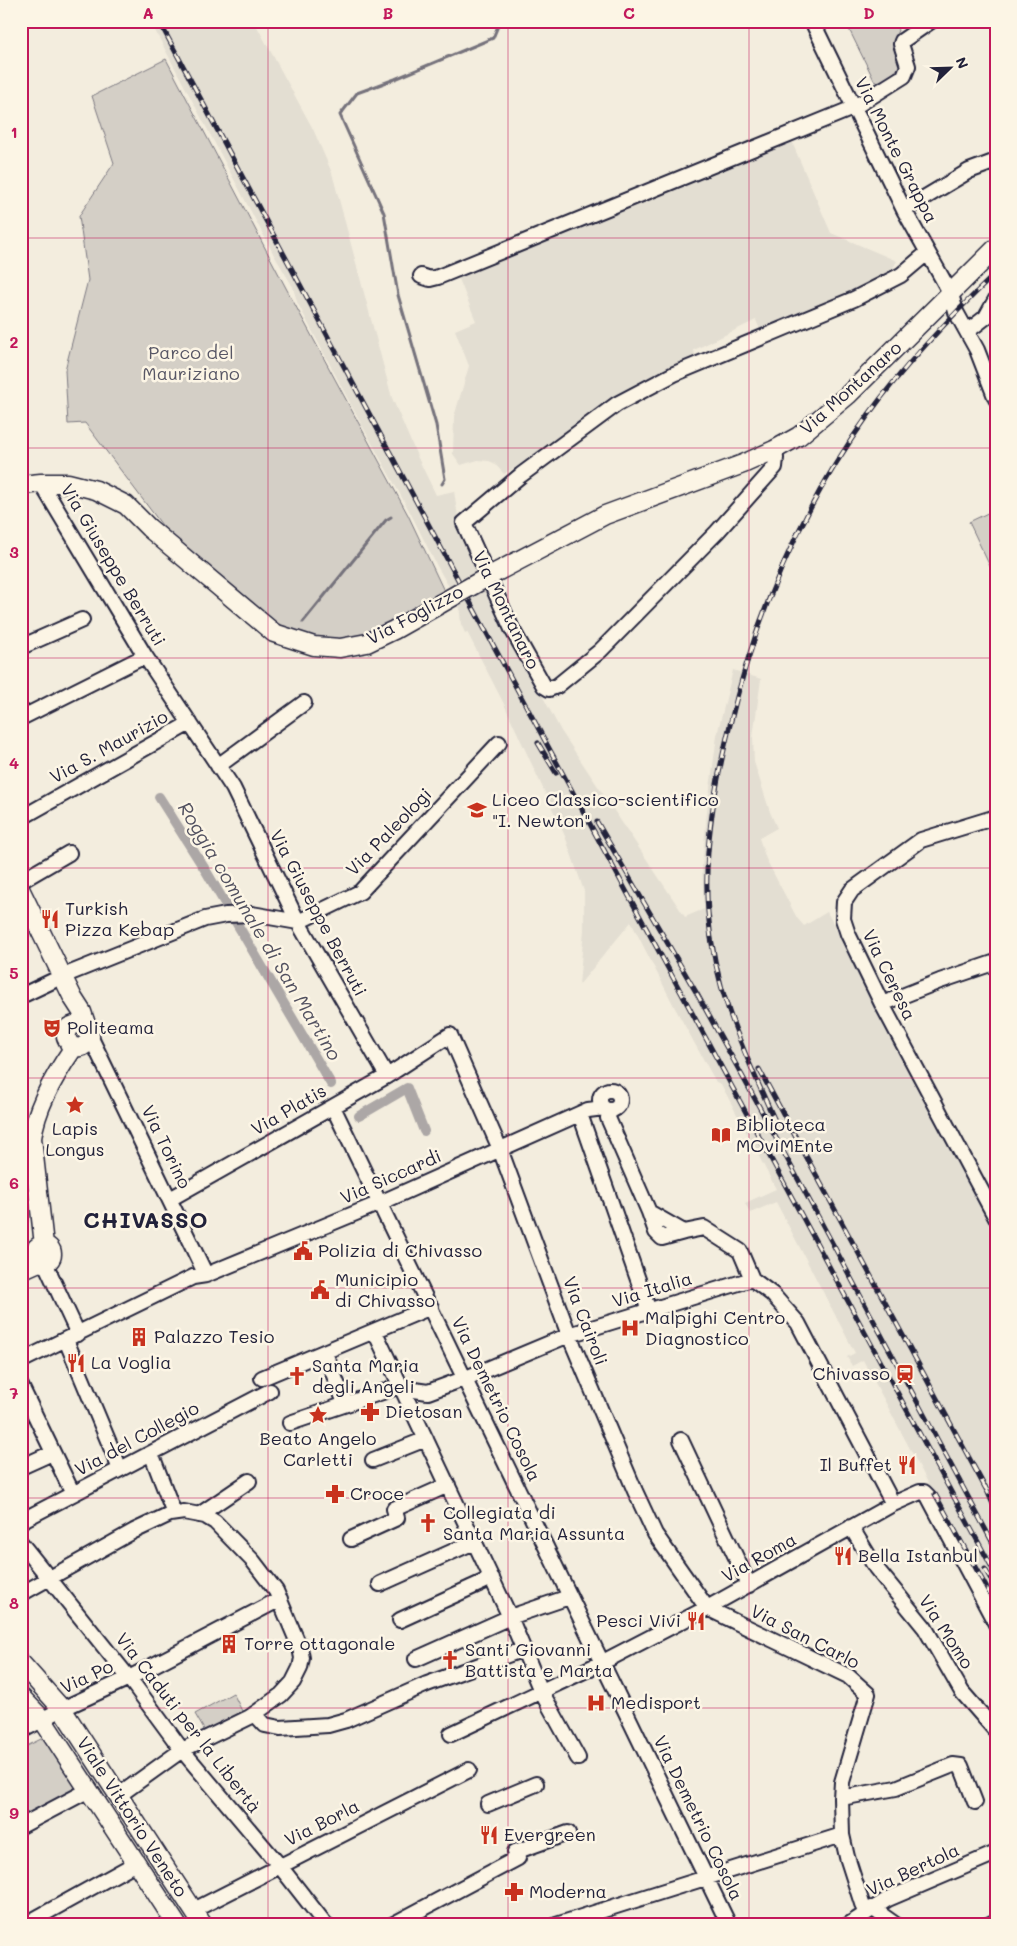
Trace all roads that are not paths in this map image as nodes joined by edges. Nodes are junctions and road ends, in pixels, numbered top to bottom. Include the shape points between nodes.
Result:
1 (812, 21) edge
2 (931, 21) edge
3 (853, 108) junction
4 (996, 154) edge
5 (996, 161) edge
6 (969, 170) junction
7 (904, 210) junction
8 (996, 248) edge
9 (927, 253) junction
10 (421, 276) dead end
11 (950, 294) junction
12 (996, 299) edge
13 (968, 331) junction
14 (996, 399) edge
15 (774, 450) junction
16 (42, 483) junction
17 (21, 485) edge
18 (82, 620) dead end
19 (21, 647) edge
20 (145, 656) junction
21 (304, 703) dead end
22 (21, 718) edge
23 (190, 723) junction
24 (499, 743) dead end
25 (218, 766) junction
26 (21, 818) edge
27 (996, 818) edge
28 (69, 853) dead end
29 (21, 881) edge
30 (21, 891) edge
31 (298, 922) junction
32 (996, 962) edge
33 (62, 976) junction
34 (21, 996) edge
35 (73, 998) junction
36 (882, 1004) junction
37 (89, 1032) junction
38 (450, 1035) joint
39 (70, 1037) junction
40 (387, 1076) junction
41 (333, 1107) junction
42 (584, 1112) junction
43 (500, 1149) junction
44 (170, 1199) junction
45 (380, 1203) junction
46 (996, 1218) edge
47 (37, 1254) edge
48 (21, 1270) edge
49 (206, 1275) junction
50 (752, 1279) junction
51 (431, 1307) junction
52 (649, 1311) junction
53 (376, 1332) junction
54 (569, 1335) junction
55 (72, 1337) junction
56 (324, 1353) junction
57 (21, 1361) edge
58 (262, 1378) dead end
59 (466, 1378) junction
60 (21, 1386) edge
61 (400, 1386) junction
62 (270, 1391) dead end
63 (346, 1403) junction
64 (290, 1423) dead end
65 (426, 1439) junction
66 (681, 1440) dead end
67 (52, 1453) junction
68 (151, 1453) junction
69 (373, 1460) dead end
70 (21, 1467) edge
71 (120, 1469) junction
72 (249, 1481) dead end
73 (448, 1485) junction
74 (73, 1494) junction
75 (893, 1504) junction
76 (174, 1513) junction
77 (199, 1515) junction
78 (21, 1521) edge
79 (851, 1527) junction
80 (351, 1539) dead end
81 (474, 1542) junction
82 (21, 1544) edge
83 (48, 1578) junction
84 (492, 1578) junction
85 (380, 1584) dead end
86 (749, 1585) junction
87 (21, 1594) edge
88 (569, 1596) junction
89 (280, 1599) junction
90 (708, 1608) junction
91 (510, 1617) junction
92 (400, 1620) dead end
93 (996, 1624) edge
94 (524, 1649) junction
95 (416, 1659) dead end
96 (601, 1663) junction
97 (21, 1664) edge
98 (129, 1678) junction
99 (541, 1691) junction
100 (21, 1696) edge
101 (62, 1709) junction
102 (255, 1714) junction
103 (42, 1719) junction
104 (21, 1730) edge
105 (996, 1730) edge
106 (451, 1734) dead end
107 (182, 1750) junction
108 (578, 1758) dead end
109 (469, 1770) dead end
110 (536, 1784) dead end
111 (89, 1790) junction
112 (118, 1796) junction
113 (842, 1798) junction
114 (975, 1802) dead end
115 (488, 1804) dead end
116 (21, 1826) edge
117 (568, 1833) dead end
118 (842, 1835) junction
119 (996, 1853) edge
120 (136, 1863) junction
121 (279, 1865) junction
122 (707, 1879) junction
123 (194, 1910) junction
124 (869, 1911) junction
125 (996, 1921) edge
126 (24, 1925) edge
127 (177, 1925) edge
128 (204, 1925) edge
129 (326, 1925) edge
130 (392, 1925) edge
131 (556, 1925) edge
132 (729, 1925) edge
133 (848, 1925) edge
134 (896, 1925) edge
135 (988, 1925) edge

1 - 3 street, Via Monte Grappa
2 - 3 street via 902,41 908,66 904,76
3 - 7 street, Via Monte Grappa
3 - 10 street via 438,276 430,279
4 - 6 street
5 - 6 street
6 - 7 street
7 - 9 street, Via Monte Grappa
8 - 11 main road, Via Montanaro
9 - 11 street, Via Monte Grappa
9 - 15 street, Via Montanaro via 901,275 854,299 674,374 617,404 521,475 464,523 512,629 544,686 549,689 557,686 600,651 704,546 772,472 776,458
11 - 13 street, Via Monte Grappa
11 - 15 main road, Via Montanaro via 826,415
12 - 13 street via 986,317
13 - 14 street, Via Monte Grappa
15 - 16 main road, Via Foglizzo, bridge via 605,515 367,643 340,648 314,646 274,633 126,505 82,486
16 - 17 main road, Via Foglizzo
16 - 20 street, Via Giuseppe Berruti
18 - 19 street
20 - 22 street
20 - 23 street, Via Giuseppe Berruti
21 - 25 street
23 - 25 street, Via Giuseppe Berruti
23 - 26 street, Via S. Maurizio
24 - 31 street, Via Paleologi via 360,892
25 - 31 street, Via Giuseppe Berruti via 233,788
27 - 36 street, Via Ceresa via 921,840 852,890 844,902 843,919 848,934
28 - 29 street
30 - 33 main road
31 - 33 street via 252,914 205,919
31 - 40 street, Via Giuseppe Berruti
32 - 36 street
33 - 34 street
33 - 35 main road
35 - 37 main road
35 - 39 main road
36 - 46 street, Via Ceresa
37 - 39 main road via 79,1023
37 - 44 street, Via Torino
38 - 40 street, Via Platis
38 - 43 street, Via Cairoli
39 - 47 main road via 56,1056 53,1077 33,1128
40 - 41 street, Via Platis
41 - 44 street, Via Platis
41 - 45 street, Via Demetrio Cosola
42 - 43 street, Via Siccardi
42 - 50 street, Via Siccardi via 604,1106 649,1212 684,1232 704,1228 740,1251
42 - 52 street
43 - 45 street, Via Siccardi
43 - 54 street, Via Cairoli
44 - 49 street, Via Torino
45 - 49 street, Via Siccardi
45 - 51 street, Via Demetrio Cosola
47 - 48 main road
47 - 55 street
49 - 55 street, Via Siccardi via 193,1277
50 - 52 street, Via Italia
50 - 75 street via 772,1294 798,1323
51 - 53 street
51 - 59 street, Via Demetrio Cosola
52 - 54 street, Via Italia
53 - 56 street
53 - 61 street
54 - 59 street, Via Italia
54 - 90 street, Via Cairoli via 655,1534
55 - 57 street, Via Siccardi
55 - 71 street
56 - 58 street
56 - 63 street
59 - 61 street, Via Italia via 428,1392
59 - 88 street, Via Demetrio Cosola
60 - 67 street
61 - 63 street
61 - 65 street
62 - 68 street, Via del Collegio
63 - 64 street
65 - 69 street
65 - 73 street
66 - 86 street
67 - 70 street
67 - 74 street
68 - 71 street, Via del Collegio
68 - 76 street
71 - 74 street, Via del Collegio
72 - 77 street
73 - 80 street via 394,1509 398,1518
73 - 81 street
74 - 78 street, Via del Collegio
75 - 79 street, Via Roma
75 - 93 street, Via Roma via 920,1492 928,1496
76 - 77 street
76 - 83 street via 134,1530
77 - 89 street via 215,1522 233,1540 267,1577
79 - 86 street, Via Roma
79 - 105 street, Via Momo via 876,1568 925,1628 962,1692
81 - 84 street
81 - 85 street
82 - 83 street, Via Caduti per la Libertà
83 - 87 street
83 - 98 street, Via Caduti per la Libertà
84 - 91 street
84 - 92 street
86 - 90 street, Via Roma
88 - 91 street
88 - 96 street, Via Demetrio Cosola
89 - 98 street, Via Po
89 - 102 street via 300,1648 300,1668 281,1695
90 - 96 street, Via Roma
90 - 113 street, Via San Carlo via 848,1676 868,1694 842,1782
91 - 94 street
91 - 95 street
94 - 99 street
94 - 102 street via 328,1725 280,1728 265,1725
96 - 99 street
96 - 122 street, Via Demetrio Cosola
97 - 101 main road, Viale Vittorio Veneto
98 - 101 street, Via Po
98 - 107 street, Via Caduti per la Libertà
99 - 106 street
99 - 108 street
100 - 103 main road, Viale Vittorio Veneto
101 - 103 street, Via Po
101 - 112 main road, Viale Vittorio Veneto
102 - 107 street
103 - 104 street, Via Po
103 - 111 main road, Viale Vittorio Veneto
107 - 112 street
107 - 121 street, Via Caduti per la Libertà
109 - 121 street, Via Borla
110 - 115 street
111 - 116 street
111 - 120 main road, Viale Vittorio Veneto
112 - 123 main road, Viale Vittorio Veneto
113 - 114 street via 896,1788 953,1765 961,1766
113 - 118 street, Via San Carlo
117 - 130 street via 516,1855
118 - 122 street
118 - 124 street, Via San Carlo via 847,1857
119 - 124 street, Via Bertola via 888,1899
120 - 126 street
120 - 127 main road, Viale Vittorio Veneto
121 - 123 street, Via Borla
121 - 129 street, Via Caduti per la Libertà
122 - 131 street
122 - 132 street, Via Demetrio Cosola
123 - 128 main road, Viale Vittorio Veneto
124 - 133 street, Via Bertola
124 - 134 street
125 - 135 street

